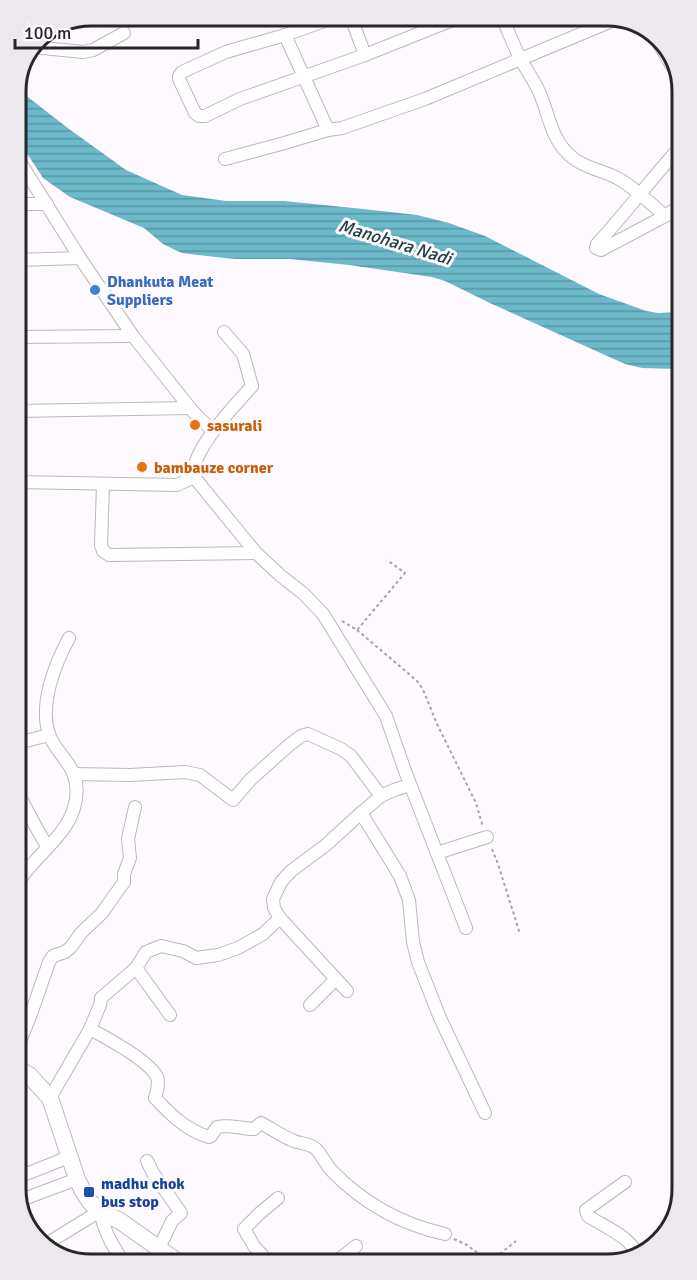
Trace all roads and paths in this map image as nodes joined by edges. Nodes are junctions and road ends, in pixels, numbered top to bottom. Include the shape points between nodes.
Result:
1 (299, 26) edge
2 (354, 26) edge
3 (438, 26) edge
4 (506, 26) edge
5 (600, 26) edge
6 (124, 33) dead end
7 (285, 35) junction
8 (42, 48) edge
9 (365, 55) junction
10 (521, 60) junction
11 (304, 77) junction
12 (328, 130) junction
13 (672, 155) edge
14 (225, 159) dead end
15 (26, 171) edge
16 (639, 194) junction
17 (26, 204) edge
18 (47, 204) junction
19 (672, 211) edge
20 (665, 216) junction
21 (80, 258) junction
22 (26, 261) edge
23 (224, 332) dead end
24 (133, 336) junction
25 (26, 337) edge
26 (190, 408) junction
27 (26, 411) edge
28 (213, 430) junction
29 (194, 477) junction
30 (26, 483) edge
31 (104, 485) junction
32 (256, 553) junction
33 (387, 560) dead end
34 (342, 620) dead end
35 (357, 630) junction
36 (69, 638) dead end
37 (49, 735) junction
38 (26, 741) edge
39 (74, 774) junction
40 (410, 785) junction
41 (381, 796) junction
42 (26, 807) edge
43 (135, 807) dead end
44 (361, 813) junction
45 (487, 837) junction
46 (47, 846) junction
47 (437, 853) junction
48 (26, 872) edge
49 (280, 918) junction
50 (465, 928) dead end
51 (520, 934) dead end
52 (136, 968) junction
53 (336, 980) junction
54 (347, 991) dead end
55 (310, 1005) dead end
56 (170, 1015) dead end
57 (26, 1026) edge
58 (90, 1029) junction
59 (26, 1073) edge
60 (50, 1098) junction
61 (485, 1113) dead end
62 (69, 1157) junction
63 (147, 1161) dead end
64 (26, 1174) edge
65 (77, 1179) junction
66 (625, 1182) dead end
67 (27, 1198) edge
68 (278, 1198) dead end
69 (100, 1211) junction
70 (445, 1234) joint
71 (51, 1241) edge
72 (516, 1241) dead end
73 (356, 1246) dead end
74 (159, 1248) junction
75 (635, 1249) edge
76 (118, 1254) edge
77 (167, 1254) edge
78 (261, 1254) edge
79 (346, 1254) edge
80 (478, 1254) edge
81 (500, 1254) edge

1 - 7 street
2 - 9 street
3 - 9 street
4 - 10 street
5 - 10 street
6 - 8 street via 83,52
7 - 11 street
7 - 11 street via 226,52 182,72 179,79 195,113 205,116
9 - 11 street
10 - 12 street via 425,99
10 - 16 street via 540,94 554,136 570,156 588,168 618,178
11 - 12 street
12 - 14 street
13 - 16 street
15 - 18 street
16 - 20 street
16 - 20 street via 596,248 601,250
17 - 18 street
18 - 21 street
19 - 20 street
21 - 22 street
21 - 24 street
23 - 28 street via 243,354 252,386
24 - 25 street
24 - 26 street
26 - 27 street
26 - 28 street
28 - 29 street via 198,456
29 - 31 street via 177,485
29 - 32 street
30 - 31 street
31 - 32 street via 100,545 109,555
32 - 40 street via 323,614 386,716
33 - 35 path via 405,573
34 - 35 path
35 - 45 path via 419,683 476,803
36 - 37 street via 48,691
37 - 38 street
37 - 39 street
39 - 41 street via 185,772 200,775 233,800 288,746 308,734 351,756
39 - 46 street via 74,808 64,829
40 - 41 street
40 - 47 street
41 - 44 street
42 - 46 street
43 - 57 street via 124,882 72,947 48,962
44 - 49 street via 281,882 273,899
44 - 61 street via 400,876 410,900 418,962
45 - 47 street
45 - 51 path
46 - 48 street
47 - 50 street
49 - 52 street via 263,934 218,955 196,958 161,946 146,952
49 - 53 street
52 - 56 street
52 - 58 street via 101,998
53 - 54 street
53 - 55 street
58 - 60 street
58 - 70 street via 143,1062 156,1075 155,1098 194,1131 209,1137 224,1125 254,1129 261,1123 316,1149 351,1190 385,1212 422,1229
59 - 60 main road
60 - 62 main road
62 - 64 street
62 - 65 main road
63 - 74 street via 181,1213 172,1221
65 - 67 street
65 - 69 main road
66 - 75 street via 586,1210 588,1216
68 - 78 street via 244,1229
69 - 71 street
69 - 74 main road
69 - 76 street via 104,1229
70 - 80 path
72 - 81 path
73 - 79 street
74 - 77 main road

